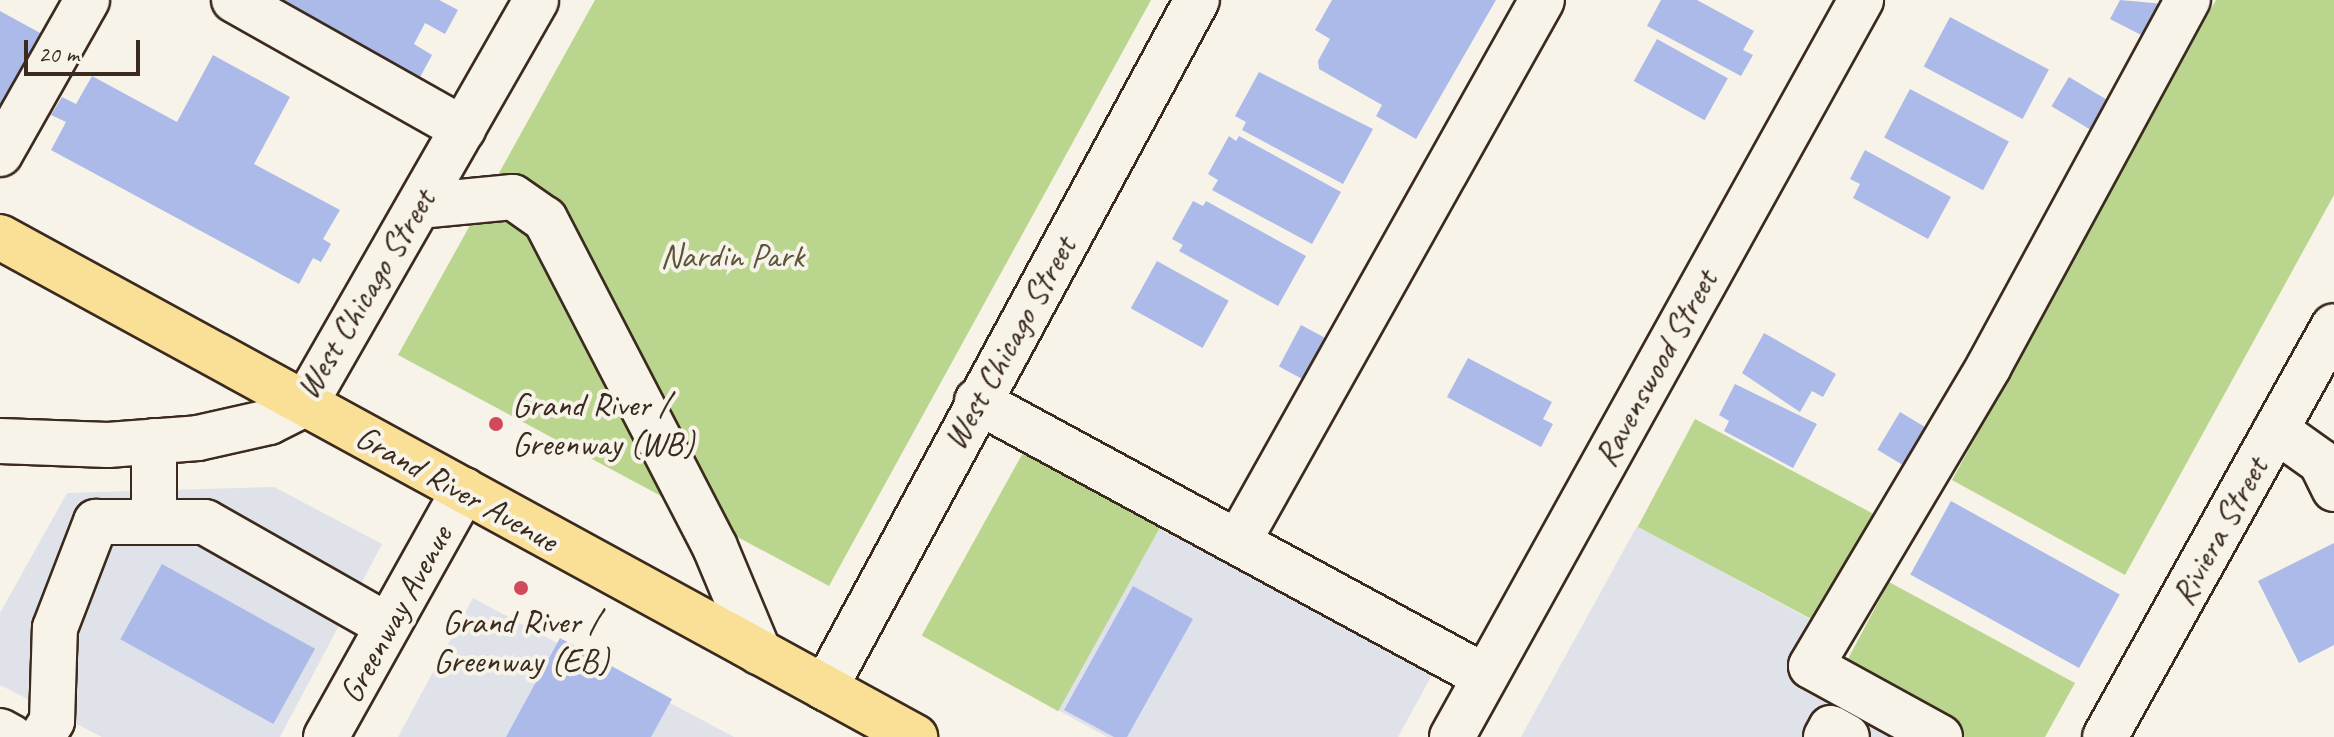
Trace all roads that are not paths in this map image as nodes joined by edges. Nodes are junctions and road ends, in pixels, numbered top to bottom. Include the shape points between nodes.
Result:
1 (87, 0) edge
2 (234, 0) edge
3 (536, 0) edge
4 (1197, 0) edge
5 (1542, 0) edge
6 (1861, 0) edge
7 (2188, 0) edge
8 (463, 129) junction
9 (0, 154) edge
10 (419, 206) junction
11 (0, 237) edge
12 (2334, 326) edge
13 (977, 401) junction
14 (305, 404) junction
15 (2276, 430) junction
16 (0, 441) edge
17 (154, 441) junction
18 (2334, 489) edge
19 (464, 490) junction
20 (154, 522) junction
21 (1238, 542) junction
22 (388, 626) junction
23 (759, 652) junction
24 (1484, 676) junction
25 (825, 688) junction
26 (0, 731) edge
27 (11, 737) edge
28 (42, 737) edge
29 (326, 737) edge
30 (915, 737) edge
31 (1452, 737) edge
32 (1826, 737) edge
33 (1847, 737) edge
34 (1940, 737) edge
35 (2105, 737) edge

1 - 9 street
2 - 8 street
3 - 8 street, West Chicago Street
4 - 13 street, West Chicago Street
5 - 21 street
6 - 24 street, Ravenswood Street
7 - 34 street via 1989,366 1811,666
8 - 10 street, West Chicago Street
10 - 14 street, West Chicago Street
10 - 23 street via 513,197 545,219 715,547
11 - 14 main road, Grand River Avenue
12 - 15 street, Riviera Street
13 - 21 street
13 - 25 street, West Chicago Street
14 - 17 street, West Chicago Street via 269,422 198,438
14 - 19 main road, Grand River Avenue
15 - 18 street via 2321,462
15 - 35 street, Riviera Street
16 - 17 street, West Chicago Street
17 - 20 street
19 - 22 street, Greenway Avenue
19 - 23 main road, Grand River Avenue
20 - 22 street via 205,522
20 - 28 street via 96,522 55,628 52,721
21 - 24 street
22 - 29 street, Greenway Avenue
23 - 25 main road, Grand River Avenue
24 - 31 street, Ravenswood Street
25 - 30 main road, Grand River Avenue
26 - 27 street
32 - 33 street via 1831,728

